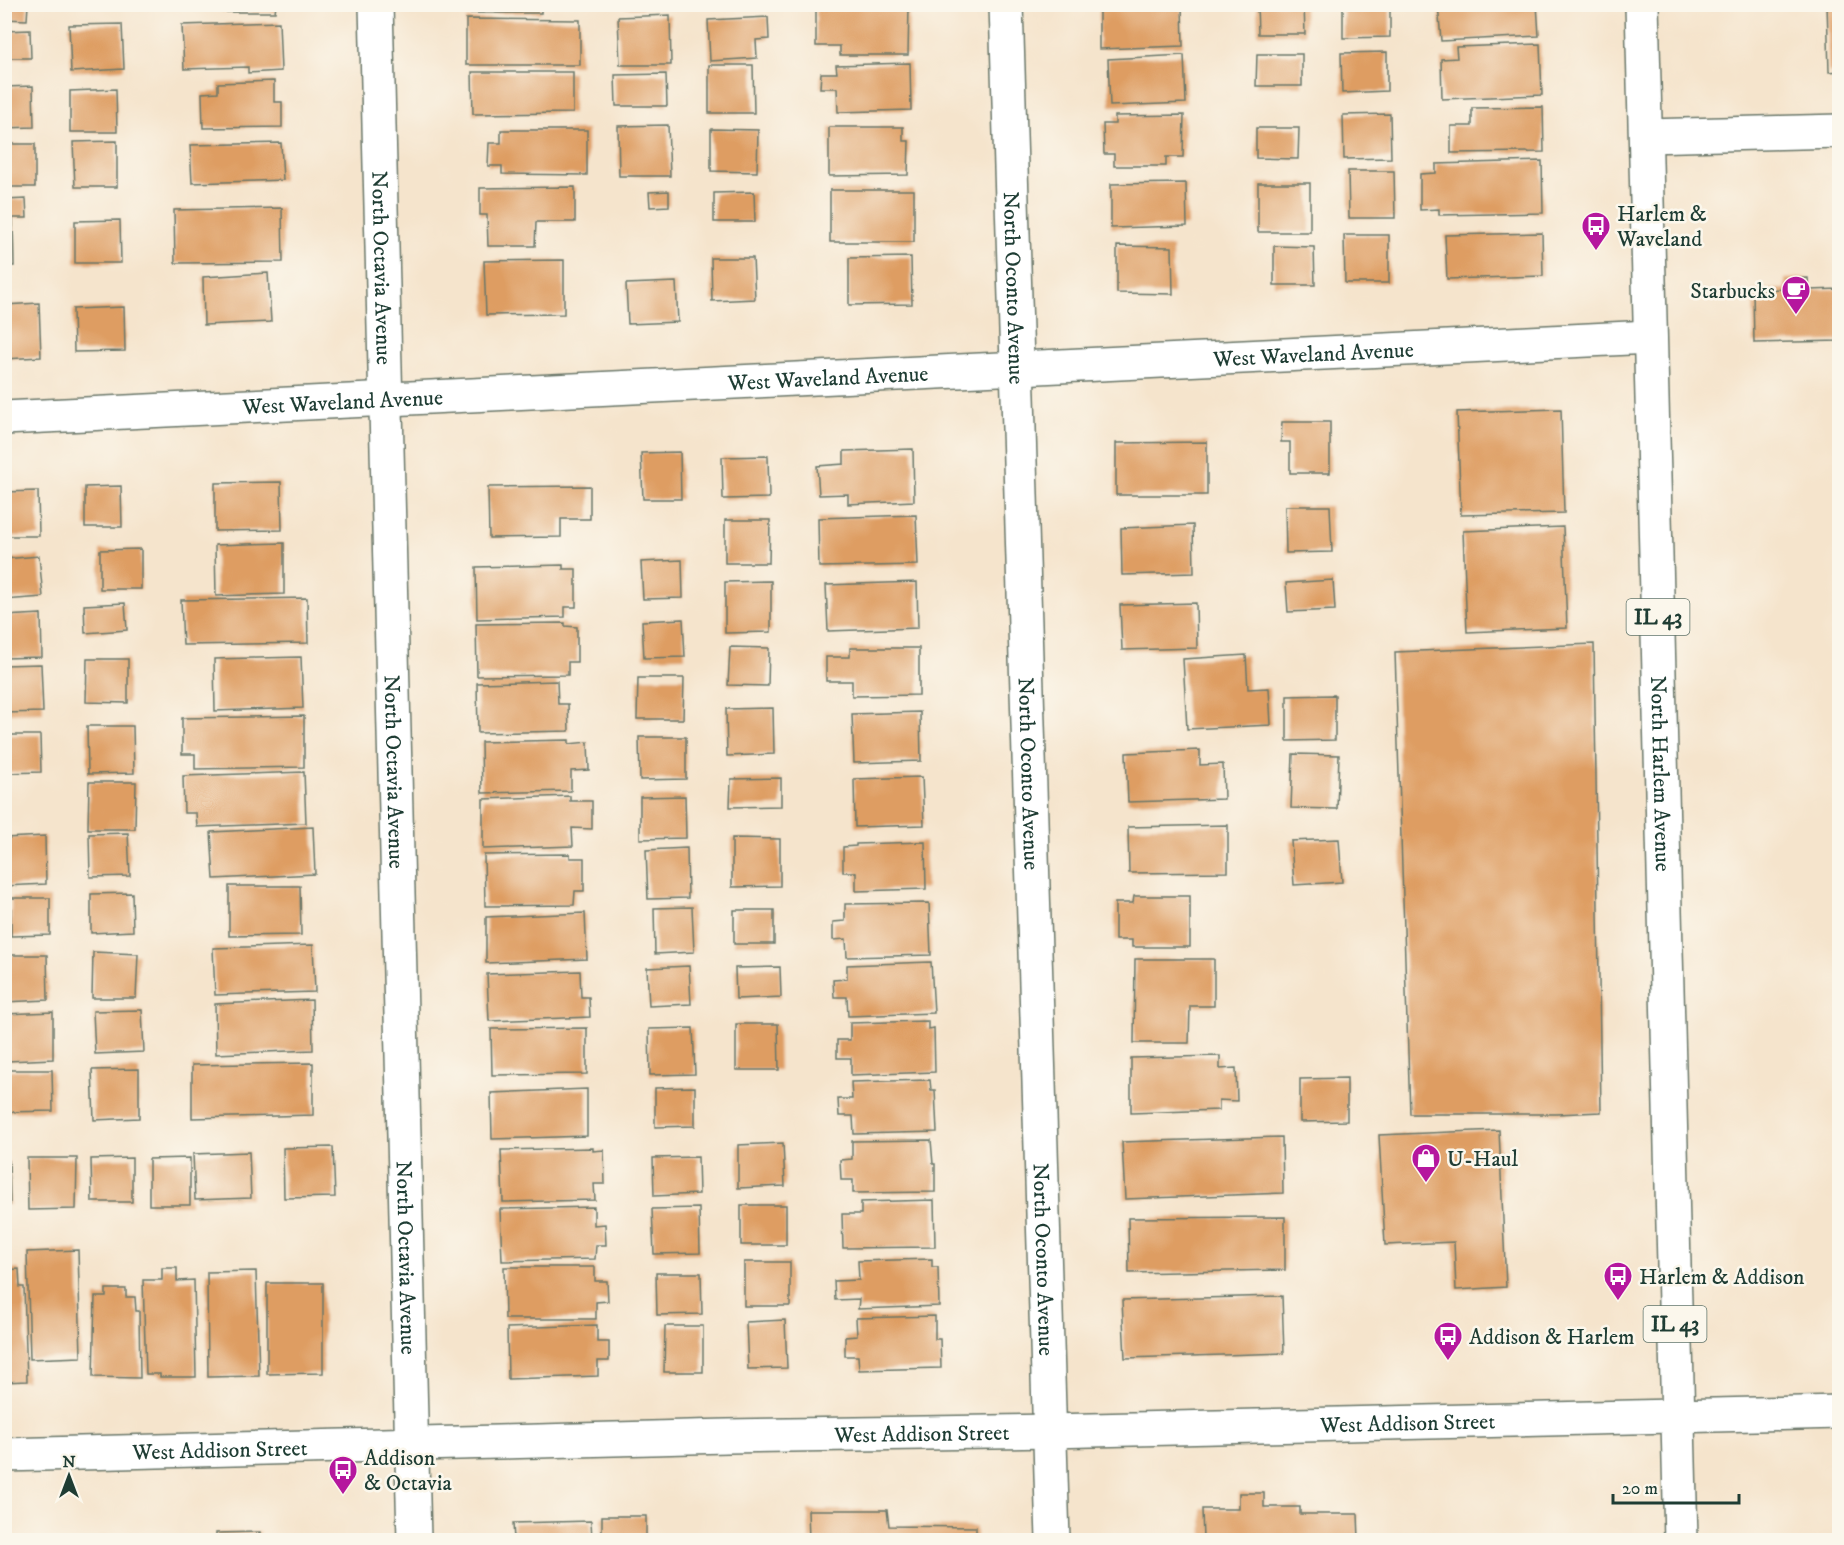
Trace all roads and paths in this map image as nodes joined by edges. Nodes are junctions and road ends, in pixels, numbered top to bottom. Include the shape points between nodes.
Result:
1 (376, 4) edge
2 (1006, 4) edge
3 (1642, 4) edge
4 (1839, 131) edge
5 (1646, 136) junction
6 (1650, 337) junction
7 (1016, 369) junction
8 (386, 400) junction
9 (4, 418) edge
10 (1839, 1413) edge
11 (1678, 1417) junction
12 (1050, 1431) junction
13 (411, 1443) junction
14 (4, 1455) edge
15 (414, 1540) edge
16 (1053, 1540) edge
17 (1681, 1540) edge

1 - 8 street, North Octavia Avenue
2 - 7 street, North Oconto Avenue
3 - 5 street, North Harlem Avenue / IL 43
4 - 5 street
5 - 6 street, North Harlem Avenue / IL 43
6 - 7 street, West Waveland Avenue
6 - 11 street, North Harlem Avenue / IL 43
7 - 8 street, West Waveland Avenue
7 - 12 street, North Oconto Avenue
8 - 9 street, West Waveland Avenue
8 - 13 street, North Octavia Avenue
10 - 11 street, West Addison Street
11 - 12 street, West Addison Street
11 - 17 street, North Harlem Avenue / IL 43
12 - 13 street, West Addison Street
12 - 16 street, North Oconto Avenue
13 - 14 street, West Addison Street
13 - 15 street, North Octavia Avenue

